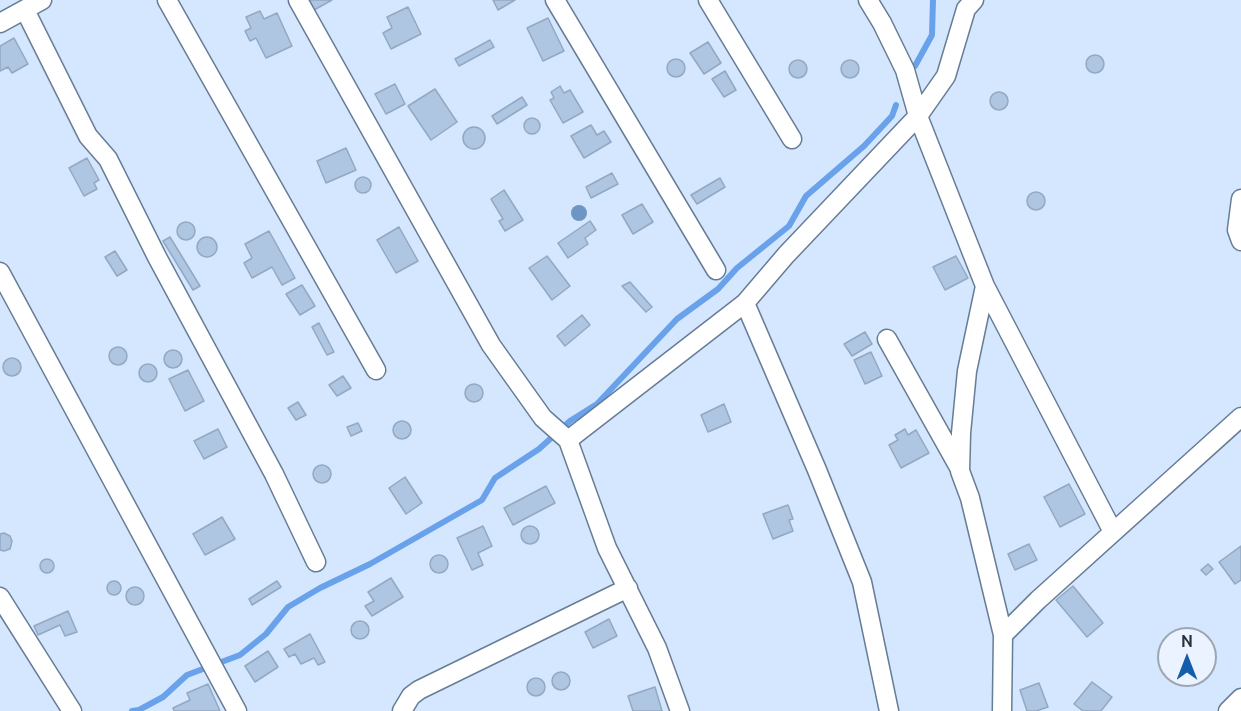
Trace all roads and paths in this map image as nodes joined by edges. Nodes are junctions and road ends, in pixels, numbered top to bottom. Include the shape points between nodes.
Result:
1 (42, 0) edge
2 (167, 0) edge
3 (298, 0) edge
4 (555, 0) edge
5 (708, 0) edge
6 (868, 0) edge
7 (974, 0) edge
8 (25, 9) junction
9 (2, 17) edge
10 (918, 116) junction
11 (792, 139) dead end
12 (1241, 199) edge
13 (1241, 241) edge
14 (716, 270) dead end
15 (0, 272) edge
16 (985, 286) junction
17 (745, 303) junction
18 (886, 339) dead end
19 (376, 370) dead end
20 (1241, 417) edge
21 (568, 440) junction
22 (960, 471) junction
23 (1113, 532) junction
24 (316, 562) dead end
25 (628, 588) junction
26 (0, 597) edge
27 (1003, 635) junction
28 (1241, 698) edge
29 (72, 711) edge
30 (237, 711) edge
31 (402, 711) edge
32 (680, 711) edge
33 (889, 711) edge
34 (1002, 711) edge
35 (1228, 711) edge

1 - 8 street
2 - 19 street
3 - 21 street via 491,345 543,418
4 - 14 street
5 - 11 street
6 - 10 street via 905,70
7 - 10 street via 966,9 946,76
8 - 9 street
8 - 24 street via 87,136 108,159 254,435
10 - 16 street
10 - 17 street
12 - 13 street via 1237,230
15 - 30 street
16 - 22 street via 967,371
16 - 23 street
17 - 21 street
17 - 33 street via 862,582
18 - 22 street
20 - 23 street
21 - 25 street via 607,548
22 - 27 street via 973,508
23 - 27 street
25 - 31 street via 419,690
25 - 32 street via 657,648
26 - 29 street
27 - 34 street
28 - 35 street

